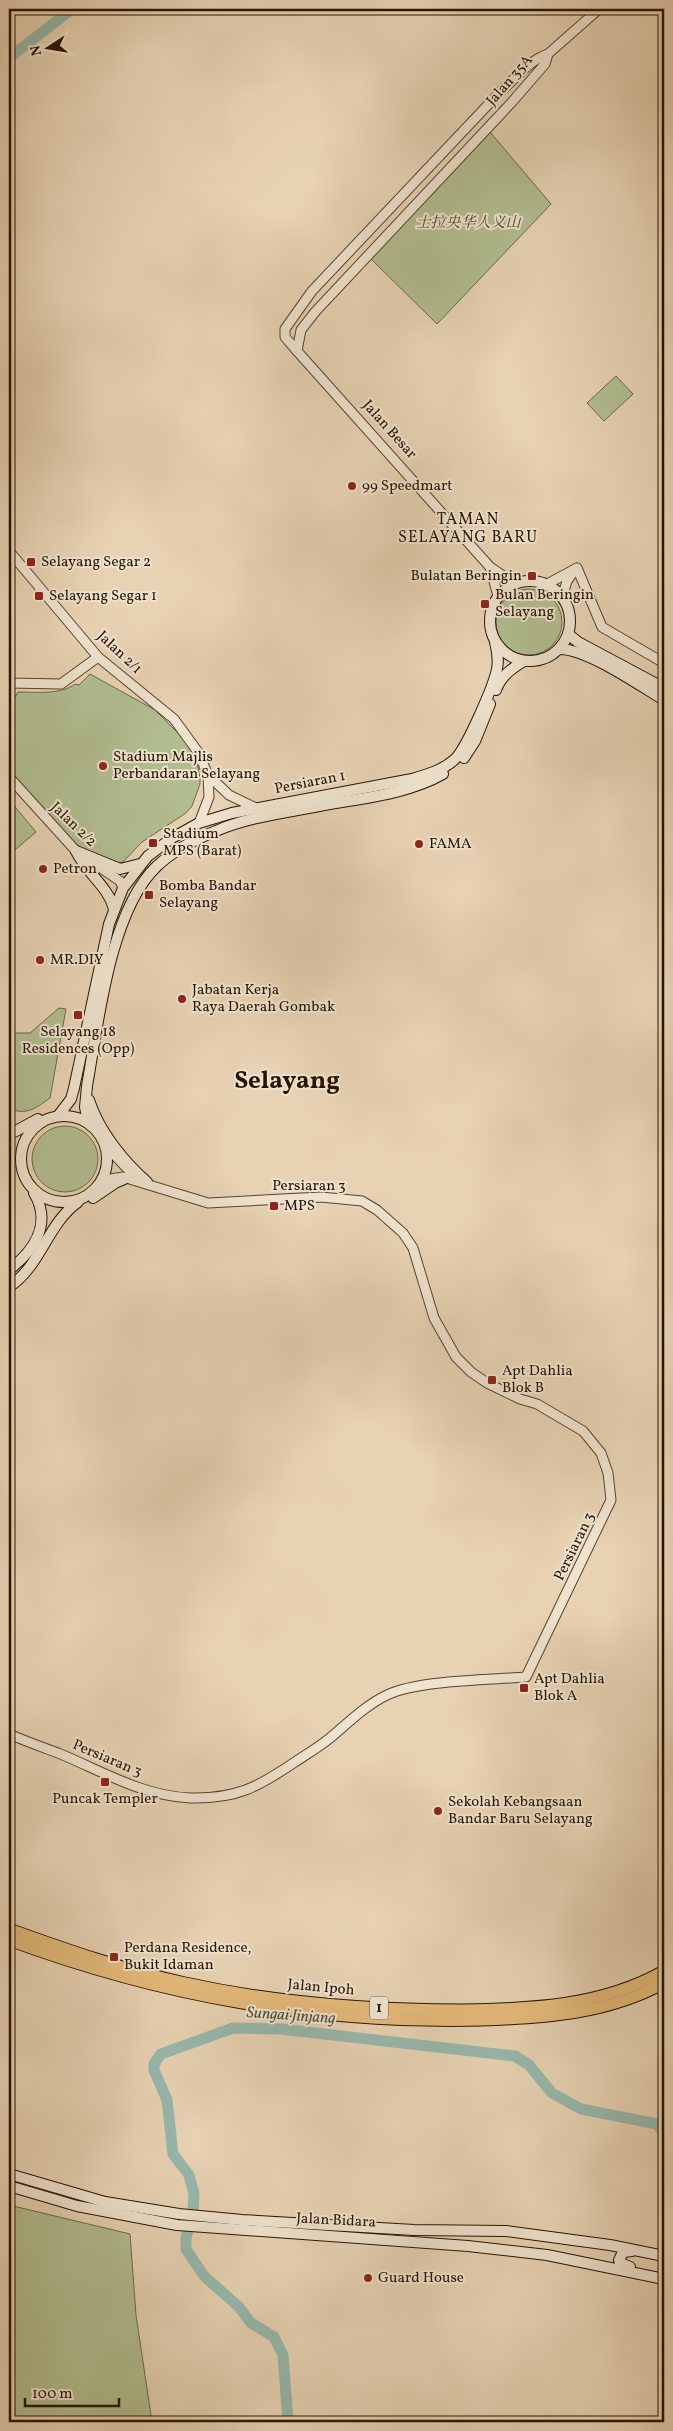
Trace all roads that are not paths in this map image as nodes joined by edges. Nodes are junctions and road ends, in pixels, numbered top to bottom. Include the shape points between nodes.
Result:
1 (599, 9) edge
2 (548, 54) junction
3 (285, 337) joint
4 (297, 351) junction
5 (9, 550) edge
6 (490, 567) junction
7 (577, 568) junction
8 (514, 584) junction
9 (547, 584) junction
10 (498, 596) junction
11 (562, 598) junction
12 (568, 634) junction
13 (495, 642) junction
14 (560, 649) junction
15 (98, 657) junction
16 (524, 662) junction
17 (664, 663) edge
18 (9, 683) edge
19 (664, 688) edge
20 (664, 700) edge
21 (208, 775) junction
22 (9, 777) edge
23 (256, 808) junction
24 (199, 824) junction
25 (165, 843) junction
26 (76, 851) junction
27 (173, 854) junction
28 (141, 864) junction
29 (123, 888) junction
30 (114, 908) junction
31 (111, 961) junction
32 (86, 1092) junction
33 (71, 1099) junction
34 (58, 1116) junction
35 (88, 1122) junction
36 (14, 1132) dead end
37 (105, 1145) junction
38 (13, 1155) dead end
39 (138, 1180) junction
40 (30, 1186) junction
41 (98, 1187) junction
42 (82, 1199) junction
43 (42, 1225) junction
44 (56, 1225) junction
45 (9, 1270) edge
46 (9, 1287) edge
47 (9, 1734) edge
48 (9, 1922) edge
49 (9, 1929) edge
50 (9, 1941) edge
51 (63, 1949) junction
52 (664, 1971) edge
53 (664, 1983) edge
54 (9, 2174) edge
55 (9, 2186) edge
56 (88, 2196) junction
57 (162, 2223) junction
58 (662, 2255) edge
59 (664, 2279) edge

1 - 2 street
2 - 3 street, Jalan 35A via 538,58 502,90 349,251 289,321
2 - 4 street, Jalan 35A via 544,64 512,102 315,312 301,330
3 - 4 street, Jalan Besar
4 - 6 street, Jalan Besar
5 - 15 street, Jalan 2/1
6 - 8 street, Jalan Besar
6 - 10 street, Jalan Besar
7 - 9 street
7 - 11 street via 567,581
7 - 17 street via 602,627
8 - 9 main road via 532,581
8 - 10 main road
9 - 11 main road
10 - 13 main road via 489,622
11 - 12 main road via 570,615
12 - 14 main road
12 - 19 main road
13 - 16 main road via 502,651
13 - 23 main road, Persiaran 1 via 499,656 497,670 465,745 455,760 412,779
14 - 16 main road via 543,659
14 - 20 main road via 574,650
15 - 18 street via 61,684
15 - 21 street, Jalan 2/1 via 174,719 198,752
16 - 27 main road, Persiaran 1 via 510,669 501,679 470,750 455,766 436,778 416,786 217,830
21 - 23 street, Jalan 2/1 via 229,795
21 - 24 street, Jalan 2/1 via 209,797
22 - 26 street, Jalan 2/2
23 - 24 main road, Persiaran 1
24 - 25 main road, Persiaran 1
25 - 27 main road
25 - 28 main road, Persiaran 1
26 - 28 main road via 120,869
26 - 29 street, Jalan 2/2 via 120,881
26 - 30 main road via 110,896
27 - 31 main road, Persiaran 1 via 143,882 128,910
28 - 29 main road, Persiaran 1
29 - 30 main road, Persiaran 1
29 - 31 main road via 125,901 113,938
30 - 33 main road, Persiaran 1
31 - 32 main road, Persiaran 1
32 - 35 main road, Persiaran 1
32 - 39 main road via 92,1110
33 - 34 main road, Persiaran 1
33 - 36 main road
34 - 35 main road via 72,1116
34 - 40 main road via 39,1123 25,1140 21,1165
35 - 37 main road
37 - 39 street, Persiaran 3
37 - 41 main road via 107,1167
38 - 43 main road
39 - 41 street via 117,1177
39 - 44 main road via 115,1183
39 - 47 street, Persiaran 3 via 208,1203 321,1197 363,1201 377,1210 403,1233 413,1248 434,1318 456,1357 487,1383 537,1404 583,1431 601,1453 608,1473 611,1500 526,1678 451,1683 389,1694 262,1785 217,1797 189,1798 129,1786
40 - 42 main road via 48,1200
40 - 43 main road via 43,1212
41 - 42 main road
42 - 44 main road
43 - 45 main road via 27,1254
44 - 46 main road via 35,1261 22,1278
48 - 51 highway
49 - 51 highway, Jalan Ipoh / 1
50 - 53 highway, Jalan Ipoh / 1 via 133,1980 209,1998 384,2018 473,2020 565,2015 623,2001
51 - 52 highway, Jalan Ipoh / 1 via 162,1977 243,1994 411,2009 479,2010 566,2004 607,1996
54 - 56 main road, Jalan Bidara
55 - 57 main road, Jalan Bidara via 77,2206
56 - 57 main road via 87,2201 93,2206
56 - 58 main road, Jalan Bidara via 105,2202 179,2214 414,2230 506,2231 610,2244
57 - 59 main road, Jalan Bidara via 468,2246 546,2255
58 - 59 main road via 627,2251 619,2260 620,2264

